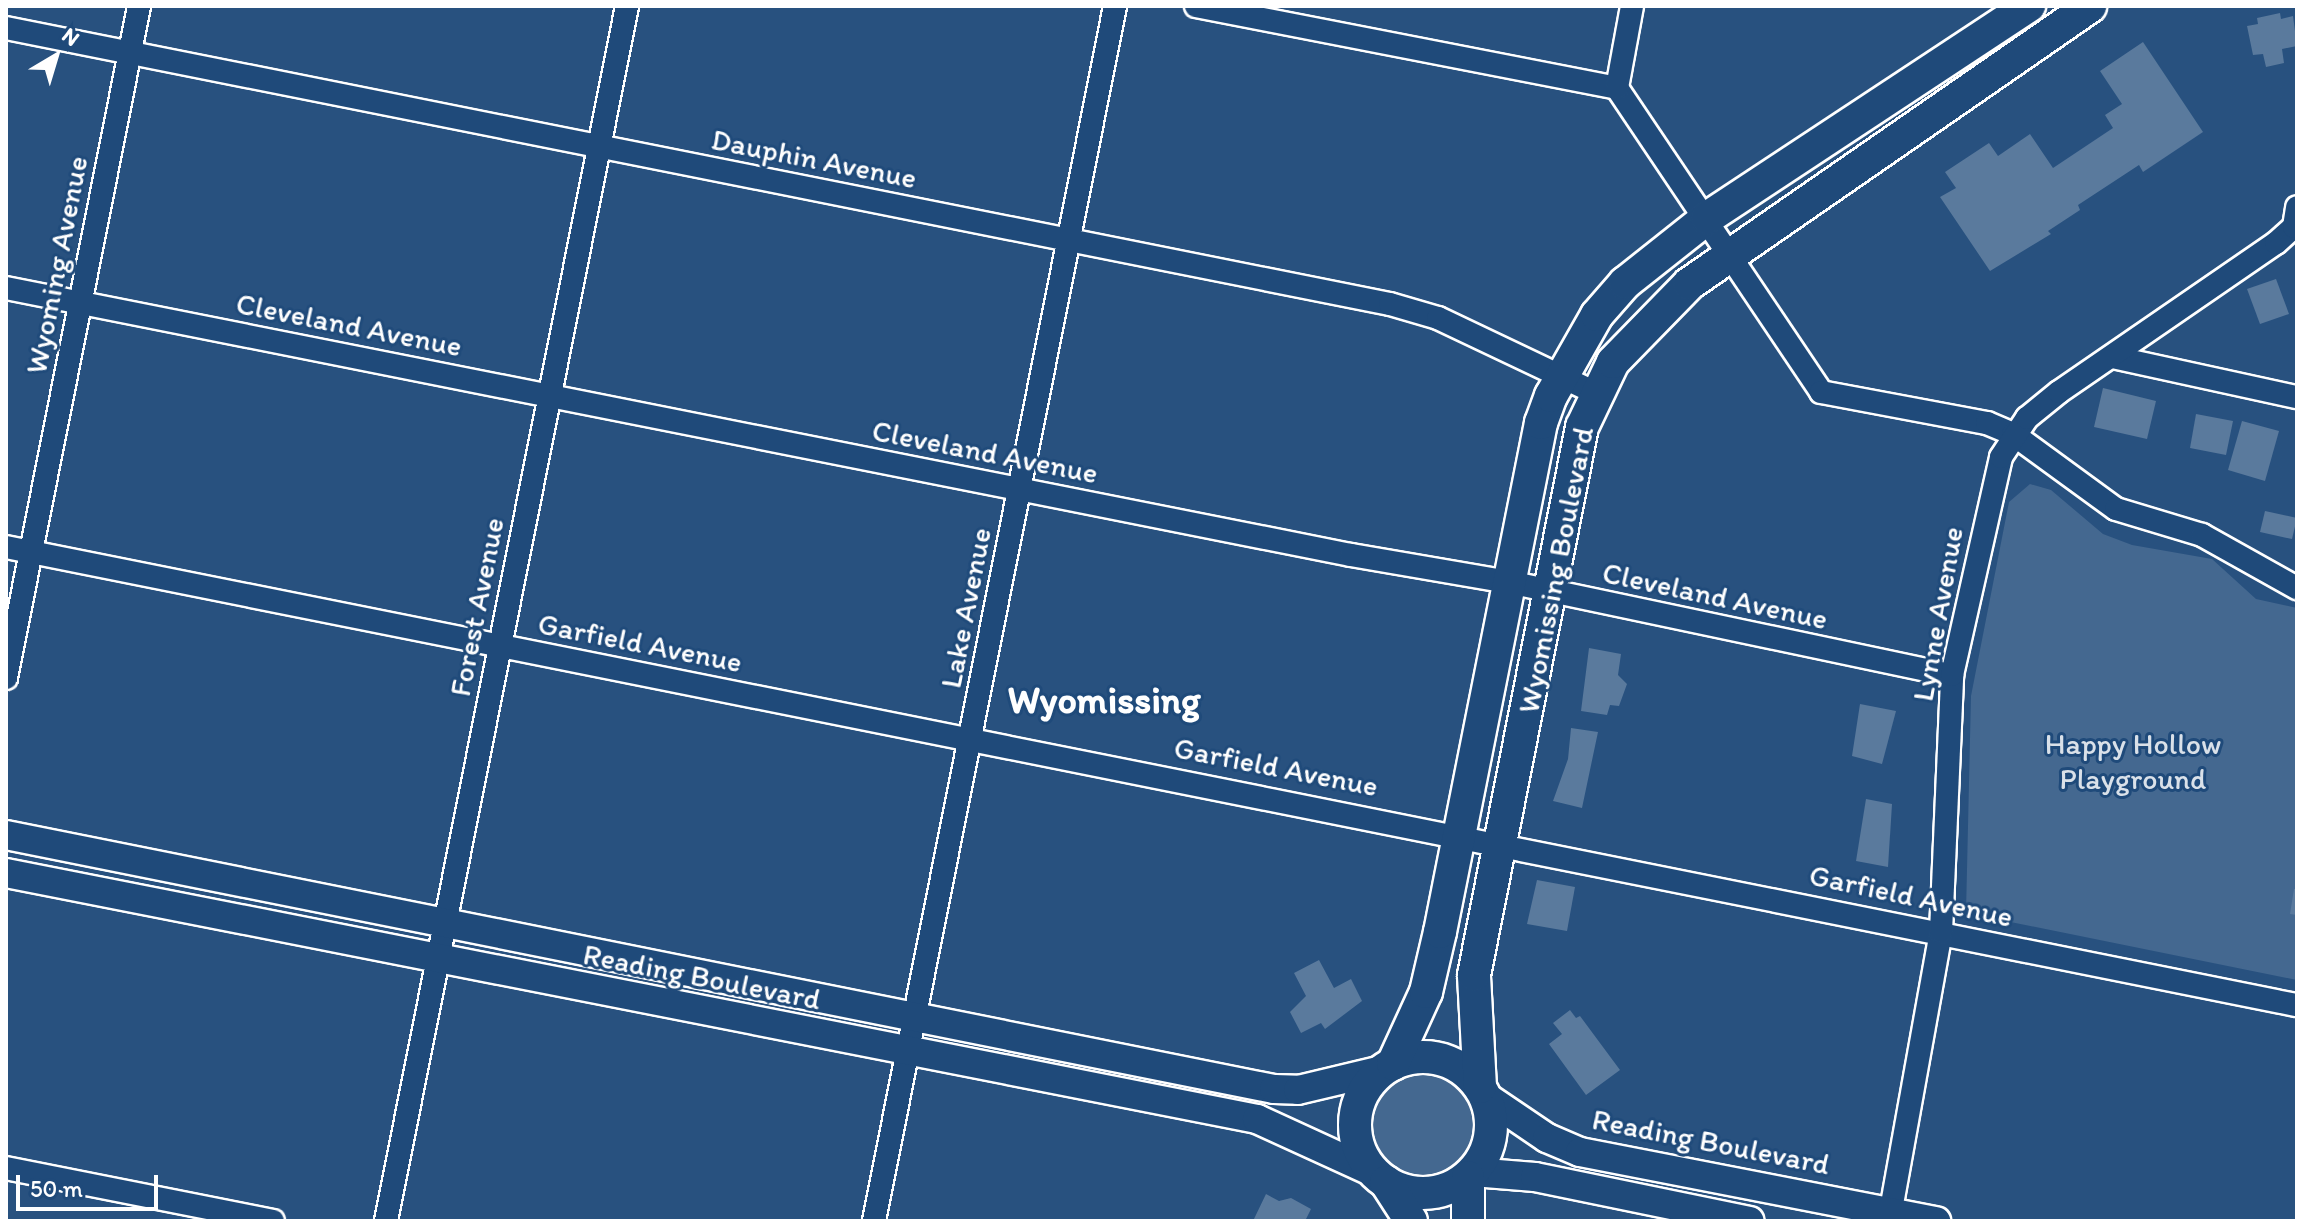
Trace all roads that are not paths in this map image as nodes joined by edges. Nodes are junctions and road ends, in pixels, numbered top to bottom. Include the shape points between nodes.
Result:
1 (139, 6) edge
2 (627, 6) edge
3 (1115, 6) edge
4 (1196, 6) edge
5 (1632, 6) edge
6 (2029, 6) edge
7 (2090, 6) edge
8 (6, 28) edge
9 (129, 53) junction
10 (1617, 88) junction
11 (599, 147) junction
12 (1707, 218) junction
13 (2296, 220) edge
14 (1069, 240) junction
15 (1730, 254) junction
16 (6, 288) edge
17 (80, 302) junction
18 (2113, 357) junction
19 (1562, 376) junction
20 (1596, 393) junction
21 (550, 396) junction
22 (2297, 397) edge
23 (2013, 434) junction
24 (1020, 490) junction
25 (6, 547) edge
26 (31, 552) junction
27 (1509, 582) junction
28 (2297, 588) edge
29 (1549, 591) junction
30 (500, 646) junction
31 (1952, 675) junction
32 (6, 678) edge
33 (971, 737) junction
34 (1456, 834) junction
35 (6, 835) edge
36 (1502, 843) junction
37 (6, 873) edge
38 (446, 920) junction
39 (1941, 932) junction
40 (439, 959) junction
41 (2297, 1005) edge
42 (914, 1016) junction
43 (907, 1052) junction
44 (1388, 1067) junction
45 (1483, 1092) junction
46 (6, 1168) edge
47 (1470, 1175) junction
48 (1381, 1178) junction
49 (1890, 1216) edge
50 (273, 1221) edge
51 (386, 1221) edge
52 (874, 1221) edge
53 (1411, 1221) edge
54 (1468, 1221) edge
55 (1750, 1221) edge
56 (1936, 1221) edge

1 - 9 street, Wyoming Avenue
2 - 11 street, Forest Avenue
3 - 14 street, Lake Avenue
4 - 10 street
5 - 10 street
6 - 12 main road, Wyomissing Boulevard
7 - 15 main road, Wyomissing Boulevard
8 - 9 street, Dauphin Avenue
9 - 11 street, Dauphin Avenue
9 - 17 street, Wyoming Avenue
10 - 12 street
11 - 14 street, Dauphin Avenue
11 - 21 street, Forest Avenue
12 - 15 street
12 - 19 main road, Wyomissing Boulevard via 1625,283 1597,315
13 - 18 street, Lynne Avenue
14 - 19 street, Dauphin Avenue via 1390,304 1438,318
14 - 24 street, Lake Avenue
15 - 20 main road, Wyomissing Boulevard via 1654,315 1613,362
15 - 23 street via 1821,392 1987,423
16 - 17 street, Cleveland Avenue
17 - 21 street, Cleveland Avenue
17 - 26 street, Wyoming Avenue
18 - 22 street
18 - 23 street, Lynne Avenue via 2059,392
19 - 20 street, Dauphin Avenue
19 - 27 main road, Wyomissing Boulevard via 1541,423
20 - 29 main road, Wyomissing Boulevard via 1582,427
21 - 24 street, Cleveland Avenue
21 - 30 street, Forest Avenue
23 - 28 street via 2116,509 2202,535
23 - 31 street, Lynne Avenue via 1990,493
24 - 27 street, Cleveland Avenue
24 - 33 street, Lake Avenue
25 - 26 street, Garfield Avenue
26 - 30 street, Garfield Avenue
26 - 32 street, Wyoming Avenue
27 - 29 street, Cleveland Avenue
27 - 34 main road, Wyomissing Boulevard
29 - 31 street, Cleveland Avenue
29 - 36 main road, Wyomissing Boulevard
30 - 33 street, Garfield Avenue
30 - 38 street, Forest Avenue
31 - 39 street, Lynne Avenue
33 - 34 street, Garfield Avenue
33 - 42 street, Lake Avenue
34 - 36 street, Garfield Avenue
34 - 44 main road, Wyomissing Boulevard via 1426,992
35 - 38 street, Reading Boulevard
36 - 39 street, Garfield Avenue
36 - 45 main road, Wyomissing Boulevard via 1474,975
37 - 40 street, Reading Boulevard
38 - 40 street, Forest Avenue
38 - 42 street, Reading Boulevard
39 - 41 street, Garfield Avenue
39 - 49 street, Lynne Avenue
40 - 43 street, Reading Boulevard
40 - 51 street, Forest Avenue
42 - 43 street, Lake Avenue
42 - 44 street, Reading Boulevard via 1274,1089 1298,1090
43 - 48 street, Reading Boulevard via 1257,1119
43 - 52 street, Lake Avenue
44 - 45 main road via 1421,1056 1441,1059 1459,1067
44 - 48 main road via 1361,1096 1355,1120 1358,1145
45 - 47 main road via 1490,1140
45 - 49 street, Reading Boulevard via 1547,1138 1580,1152
46 - 50 street
47 - 48 main road via 1451,1187 1423,1193
47 - 54 main road
47 - 55 street via 1524,1175
48 - 53 main road
49 - 56 street, Reading Boulevard

